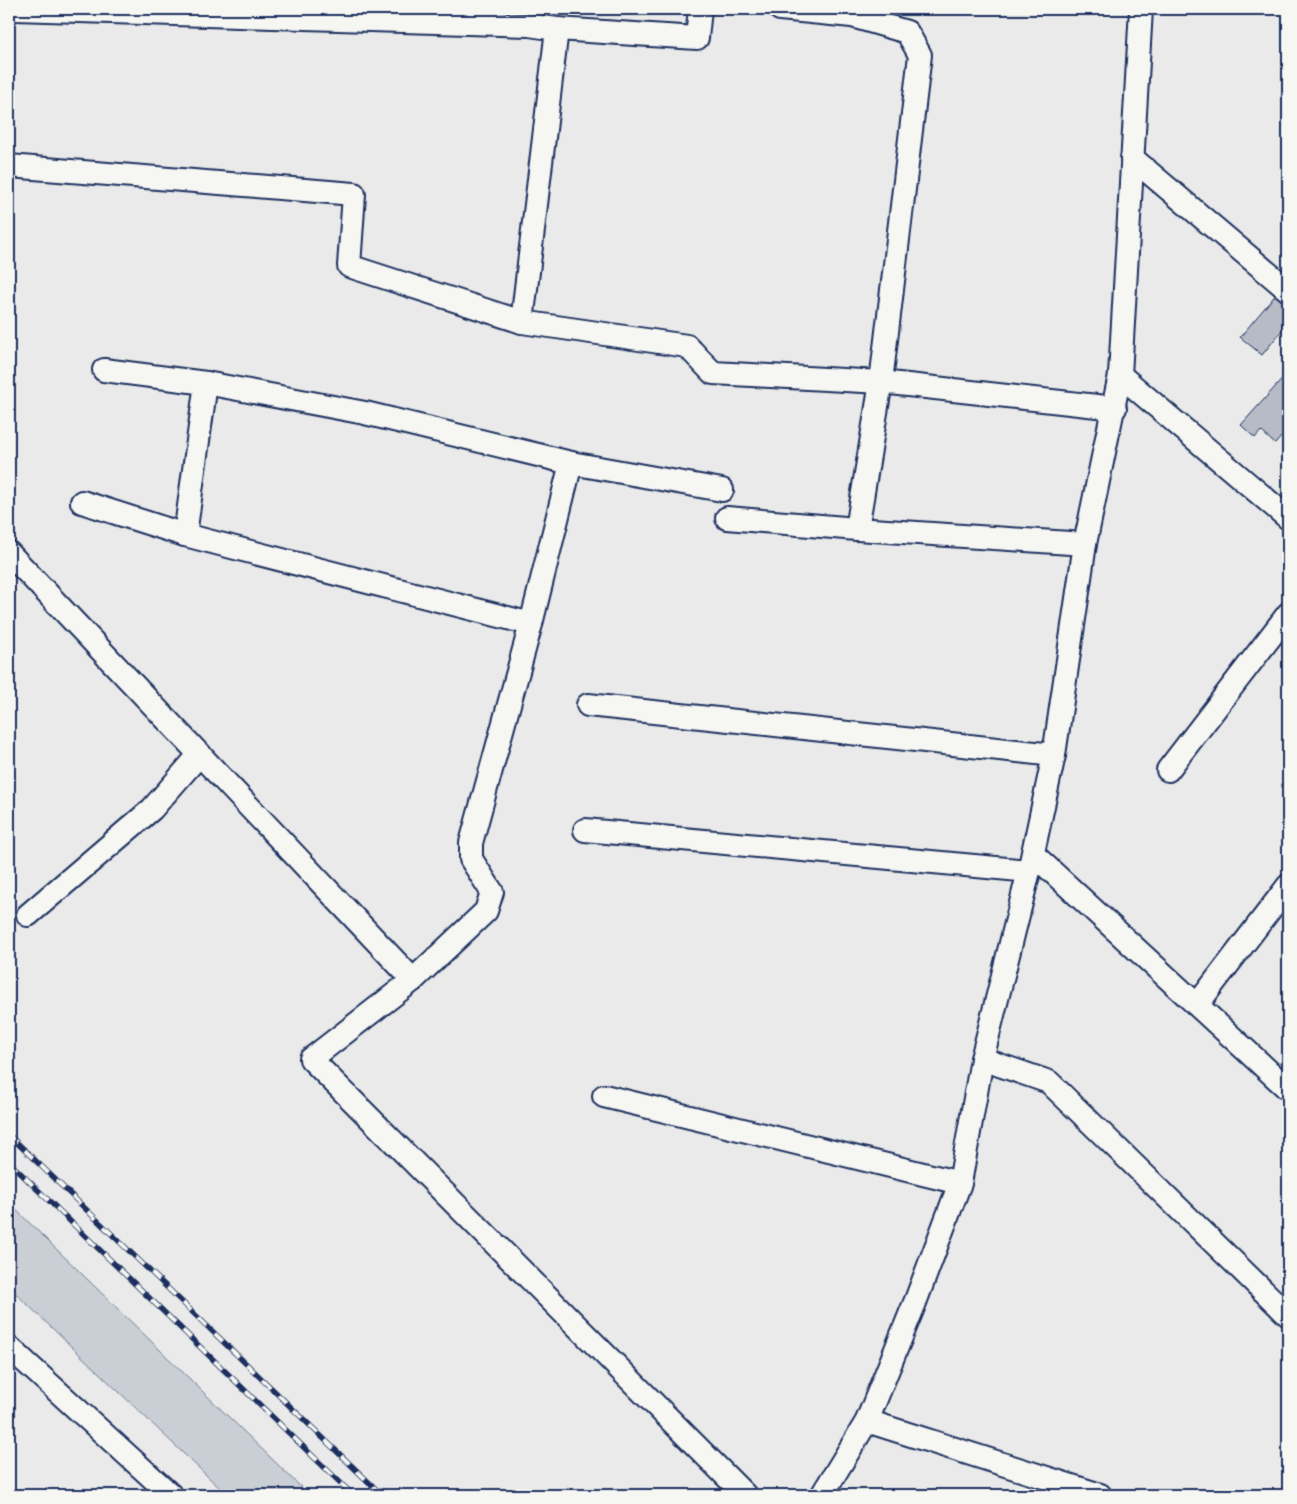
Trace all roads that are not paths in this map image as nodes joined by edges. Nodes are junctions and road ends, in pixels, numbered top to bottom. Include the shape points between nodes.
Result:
1 (15, 9) edge
2 (700, 9) edge
3 (780, 9) edge
4 (1140, 9) edge
5 (852, 12) edge
6 (557, 29) junction
7 (1132, 158) junction
8 (9, 166) edge
9 (1288, 290) edge
10 (522, 322) junction
11 (104, 370) dead end
12 (1120, 375) junction
13 (881, 382) junction
14 (206, 383) junction
15 (1115, 408) junction
16 (572, 463) junction
17 (722, 490) dead end
18 (82, 502) dead end
19 (727, 518) dead end
20 (1288, 518) edge
21 (857, 529) junction
22 (185, 535) junction
23 (1085, 544) junction
24 (9, 553) edge
25 (1288, 614) edge
26 (531, 624) junction
27 (588, 706) dead end
28 (200, 754) junction
29 (1054, 755) junction
30 (1168, 770) dead end
31 (585, 830) dead end
32 (1031, 863) junction
33 (1288, 886) edge
34 (28, 916) dead end
35 (413, 980) junction
36 (1197, 1005) junction
37 (982, 1059) junction
38 (1288, 1088) edge
39 (604, 1096) dead end
40 (960, 1183) junction
41 (1288, 1315) edge
42 (9, 1346) edge
43 (867, 1421) junction
44 (170, 1495) edge
45 (744, 1495) edge
46 (822, 1495) edge
47 (1100, 1495) edge

1 - 6 street via 528,25
2 - 6 street via 697,38
3 - 5 street
4 - 7 street
5 - 13 street via 907,32 920,55
6 - 10 street
7 - 9 street
7 - 12 street
8 - 10 street via 354,194 349,266
10 - 13 street via 687,346 713,373
11 - 14 street
12 - 15 street
12 - 20 street
13 - 15 street
13 - 21 street
14 - 16 street via 365,413
14 - 22 street
15 - 23 street
16 - 17 street
16 - 26 street
18 - 22 street
19 - 21 street
21 - 23 street
22 - 26 street
23 - 29 street
24 - 28 street
25 - 30 street
26 - 35 street via 472,843 471,860 492,892 486,911
27 - 29 street
28 - 34 street via 152,809
28 - 35 street
29 - 32 street
31 - 32 street
32 - 36 street
32 - 37 street
33 - 36 street
35 - 45 street via 312,1059
36 - 38 street
37 - 40 street
37 - 41 street via 1049,1082
39 - 40 street
40 - 43 street
42 - 44 street
43 - 46 street
43 - 47 street

